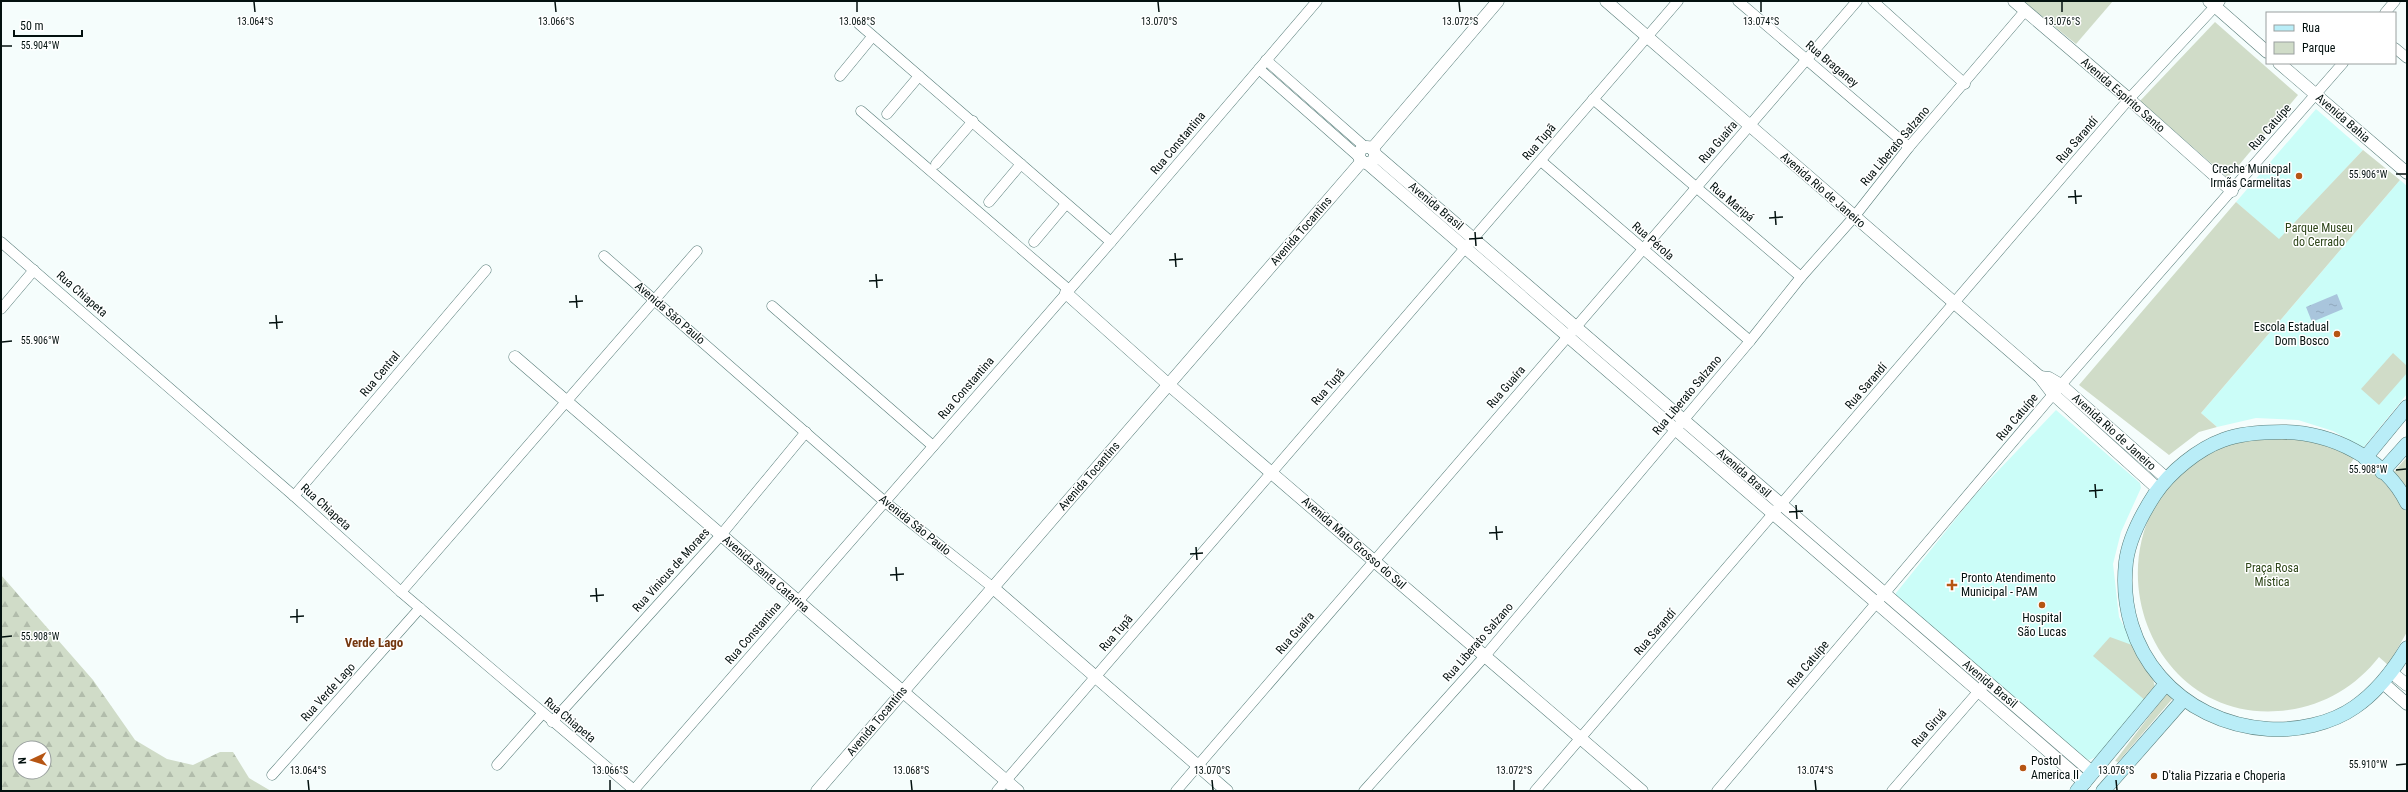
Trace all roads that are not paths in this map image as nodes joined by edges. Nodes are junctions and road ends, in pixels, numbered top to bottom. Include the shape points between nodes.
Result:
1 (1317, 1) edge
2 (1498, 1) edge
3 (1606, 1) edge
4 (1678, 1) edge
5 (1738, 1) edge
6 (1857, 1) edge
7 (1873, 1) edge
8 (2014, 1) edge
9 (2395, 1) edge
10 (2215, 3) edge
11 (2025, 11) junction
12 (2386, 12) edge
13 (859, 24) dead end
14 (872, 36) junction
15 (1647, 37) junction
16 (2396, 49) edge
17 (2266, 51) edge
18 (2407, 58) edge
19 (1806, 59) junction
20 (1266, 60) junction
21 (2280, 64) edge
22 (2342, 64) edge
23 (1259, 69) junction
24 (840, 76) dead end
25 (919, 76) junction
26 (1965, 84) junction
27 (2316, 95) junction
28 (1593, 99) junction
29 (2129, 99) junction
30 (861, 111) dead end
31 (887, 114) dead end
32 (973, 122) junction
33 (1749, 126) junction
34 (1909, 147) junction
35 (1367, 155) junction
36 (1540, 161) junction
37 (936, 164) dead end
38 (1021, 164) junction
39 (2407, 173) edge
40 (1696, 188) junction
41 (2232, 191) junction
42 (990, 202) dead end
43 (1066, 204) junction
44 (1854, 217) junction
45 (1, 242) edge
46 (1034, 242) dead end
47 (1111, 242) junction
48 (1470, 243) junction
49 (1642, 249) junction
50 (697, 251) dead end
51 (604, 256) dead end
52 (34, 270) junction
53 (486, 270) dead end
54 (1801, 277) junction
55 (1068, 292) junction
56 (655, 300) junction
57 (1954, 303) junction
58 (772, 306) dead end
59 (1, 309) edge
60 (1571, 332) junction
61 (1750, 341) junction
62 (515, 357) dead end
63 (1170, 385) junction
64 (2057, 389) junction
65 (566, 401) junction
66 (2407, 407) edge
67 (1683, 420) junction
68 (1675, 430) junction
69 (806, 432) junction
70 (2407, 444) edge
71 (933, 446) junction
72 (2365, 458) junction
73 (1272, 472) junction
74 (2382, 472) junction
75 (2163, 484) junction
76 (294, 496) junction
77 (885, 502) junction
78 (2407, 503) edge
79 (1781, 505) junction
80 (1773, 514) junction
81 (721, 535) junction
82 (1374, 561) junction
83 (991, 586) junction
84 (401, 592) junction
85 (1885, 594) junction
86 (798, 602) junction
87 (1876, 603) junction
88 (420, 608) junction
89 (2407, 648) edge
90 (1485, 656) junction
91 (1096, 677) junction
92 (2387, 678) junction
93 (1986, 682) junction
94 (2165, 685) junction
95 (2407, 685) edge
96 (902, 691) junction
97 (1978, 691) junction
98 (2183, 700) junction
99 (2407, 704) edge
100 (542, 714) junction
101 (552, 722) junction
102 (1581, 738) junction
103 (497, 765) dead end
104 (1198, 766) junction
105 (272, 775) dead end
106 (1006, 781) junction
107 (2087, 784) edge
108 (2109, 789) edge
109 (634, 791) edge
110 (817, 791) edge
111 (997, 791) edge
112 (1018, 791) edge
113 (1176, 791) edge
114 (1227, 791) edge
115 (1364, 791) edge
116 (1535, 791) edge
117 (1642, 791) edge
118 (1717, 791) edge
119 (1892, 791) edge

1 - 20 street, Rua Constantina
2 - 35 street, Avenida Tocantins
3 - 15 street, Avenida Rio de Janeiro
4 - 15 street, Rua Tupã
5 - 19 street, Rua Braganey
6 - 19 street, Rua Guaíra
7 - 26 street
8 - 11 street, Avenida Espírito Santo
9 - 12 street
10 - 17 street
10 - 29 street, Rua Sarandí
11 - 26 street, Rua Liberato Salzano
11 - 29 street, Avenida Espírito Santo
13 - 14 street
14 - 24 street
14 - 25 street
15 - 28 street, Rua Tupã
15 - 33 street, Avenida Rio de Janeiro
16 - 18 street
19 - 33 street, Rua Guaíra
19 - 34 street, Rua Braganey
20 - 23 street, Rua Constantina
20 - 35 street, Avenida Brasil
21 - 27 street, Avenida Bahia
22 - 27 street, Rua Catuípe
23 - 35 street, Avenida Brasil
23 - 47 street, Rua Constantina
25 - 31 street
25 - 32 street
26 - 34 street, Rua Liberato Salzano
27 - 39 street, Avenida Bahia
27 - 41 street, Rua Catuípe
28 - 36 street, Rua Tupã
28 - 40 street, Rua Maripá
29 - 41 street, Avenida Espírito Santo
29 - 57 street, Rua Sarandí
30 - 55 street
32 - 37 street
32 - 38 street
33 - 40 street, Rua Guaíra
33 - 44 street, Avenida Rio de Janeiro
34 - 44 street, Rua Liberato Salzano
35 - 48 street, Avenida Brasil
35 - 63 street, Avenida Tocantins
36 - 48 street, Rua Tupã
36 - 49 street, Rua Pérola
38 - 42 street
38 - 43 street
40 - 49 street, Rua Guaíra
40 - 54 street, Rua Maripá
41 - 64 street, Rua Catuípe
43 - 46 street
43 - 47 street
44 - 54 street, Rua Liberato Salzano
44 - 57 street, Avenida Rio de Janeiro
45 - 52 street, Rua Chiapeta
47 - 55 street, Rua Constantina
48 - 60 street, Avenida Brasil
48 - 73 street, Rua Tupã
49 - 60 street, Rua Guaíra
49 - 61 street, Rua Pérola
50 - 56 street
51 - 56 street, Avenida São Paulo
52 - 59 street
52 - 76 street, Rua Chiapeta
53 - 76 street, Rua Central
54 - 61 street, Rua Liberato Salzano
55 - 63 street, Avenida Mato Grosso do Sul
55 - 71 street, Rua Constantina
56 - 65 street
56 - 69 street, Avenida São Paulo
57 - 64 street, Avenida Rio de Janeiro via 2040,377 2049,378
57 - 79 street, Rua Sarandí
58 - 71 street
60 - 67 street, Avenida Brasil
60 - 68 street, Avenida Brasil
60 - 82 street, Rua Guaíra
61 - 67 street, Rua Liberato Salzano
62 - 65 street, Avenida Santa Catarina
63 - 73 street, Avenida Mato Grosso do Sul
63 - 83 street, Avenida Tocantins
64 - 75 street, Avenida Rio de Janeiro
64 - 85 street, Rua Catuípe
65 - 81 street, Avenida Santa Catarina
65 - 84 street
66 - 72 main road
67 - 68 street, Rua Liberato Salzano
67 - 79 street, Avenida Brasil
68 - 80 street, Avenida Brasil
68 - 90 street, Rua Liberato Salzano
69 - 77 street, Avenida São Paulo
69 - 81 street, Rua Vinicus de Moraes
70 - 74 main road
71 - 77 street, Rua Constantina
72 - 74 main road
72 - 75 main road via 2336,442 2299,432 2262,432 2223,440 2195,456
73 - 82 street, Avenida Mato Grosso do Sul
73 - 91 street, Rua Tupã
74 - 78 main road
75 - 94 main road via 2145,509 2126,562 2130,620 2141,647
76 - 84 street, Rua Chiapeta
77 - 83 street, Avenida São Paulo
77 - 86 street, Rua Constantina
79 - 80 street, Rua Sarandí
79 - 85 street, Avenida Brasil
80 - 87 street, Avenida Brasil
80 - 102 street, Rua Sarandí
81 - 86 street, Avenida Santa Catarina
81 - 101 street, Rua Vinicus de Moraes
82 - 90 street, Avenida Mato Grosso do Sul
82 - 104 street, Rua Guaíra
83 - 91 street, Avenida São Paulo
83 - 96 street, Avenida Tocantins
84 - 88 street, Rua Chiapeta
85 - 87 street, Rua Catuípe
85 - 93 street, Avenida Brasil
86 - 96 street, Avenida Santa Catarina
86 - 109 street, Rua Constantina
87 - 97 street, Avenida Brasil
87 - 118 street, Rua Catuípe
88 - 100 street, Rua Chiapeta
88 - 105 street, Rua Verde Lago
89 - 92 main road
90 - 102 street, Avenida Mato Grosso do Sul
90 - 115 street, Rua Liberato Salzano
91 - 104 street, Avenida São Paulo
91 - 106 street, Rua Tupã
92 - 95 street
92 - 98 main road via 2354,708 2319,723 2282,730 2243,726 2197,709
92 - 99 street
93 - 97 street, Rua Giruá
93 - 107 street, Avenida Brasil
94 - 98 main road
94 - 107 main road
96 - 106 street, Avenida Santa Catarina
96 - 110 street, Avenida Tocantins
97 - 107 street, Avenida Brasil
97 - 119 street, Rua Giruá
98 - 108 main road
100 - 101 street, Rua Chiapeta
100 - 103 street
101 - 109 street, Rua Chiapeta
102 - 116 street, Rua Sarandí
102 - 117 street, Avenida Mato Grosso do Sul
104 - 113 street, Rua Guaíra
104 - 114 street, Avenida São Paulo
106 - 111 street, Rua Tupã
106 - 112 street, Avenida Santa Catarina
107 - 108 main road, Avenida Brasil

